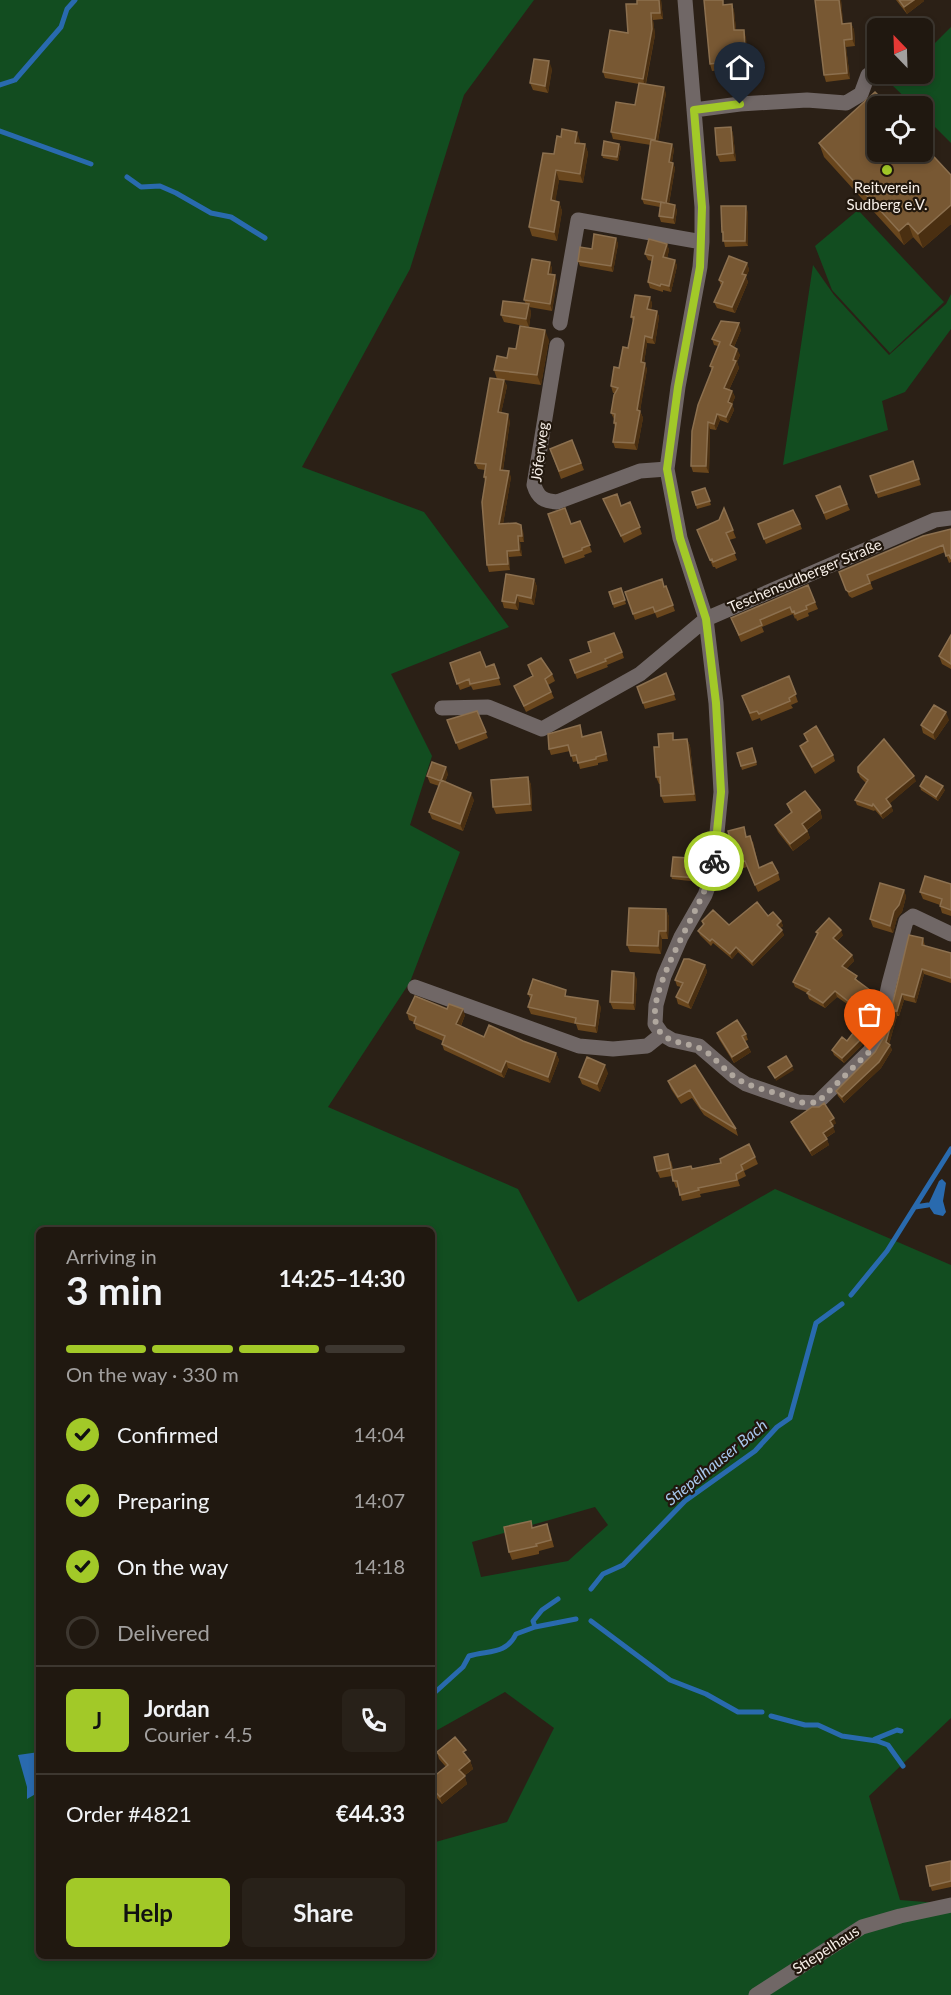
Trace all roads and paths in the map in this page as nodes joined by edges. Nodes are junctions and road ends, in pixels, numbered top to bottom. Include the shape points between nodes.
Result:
1 (685, 0) edge
2 (867, 78) edge
3 (694, 110) junction
4 (702, 242) junction
5 (560, 323) dead end
6 (557, 345) dead end
7 (667, 469) junction
8 (951, 518) edge
9 (706, 619) junction
10 (442, 708) dead end
11 (951, 934) edge
12 (415, 987) dead end
13 (662, 1034) junction
14 (951, 1905) edge
15 (756, 1995) edge

1 - 3 street
2 - 3 street via 861,94 846,103 807,100
3 - 4 street
4 - 5 street via 578,220
4 - 7 street
6 - 7 street, Jöferweg via 534,485 540,496 545,501 557,502 640,471
7 - 9 street via 680,538
8 - 9 street, Teschensudberger Straße via 935,520
9 - 10 street, Teschensudberger Straße via 640,674 542,729 488,707
9 - 13 street via 721,792 713,873 664,975 655,1024
11 - 13 street via 913,916 906,921 878,1036 870,1051 817,1103 798,1102 746,1084 699,1046
12 - 13 street via 579,1046 647,1046
14 - 15 street, Stiepelhaus via 862,1927

